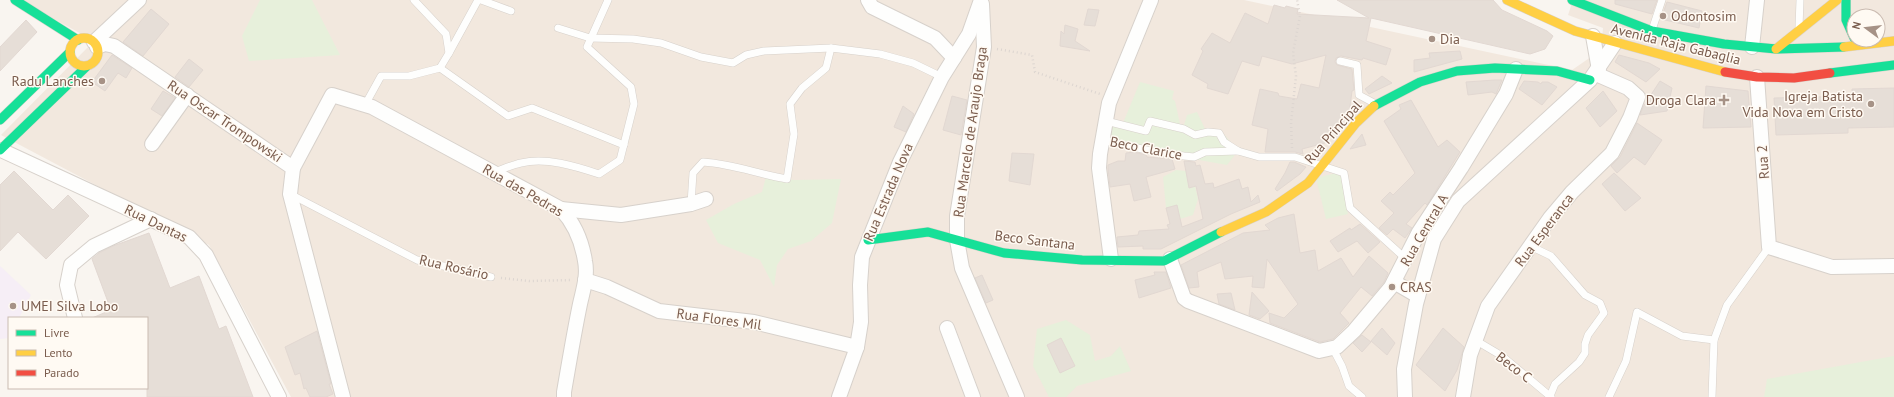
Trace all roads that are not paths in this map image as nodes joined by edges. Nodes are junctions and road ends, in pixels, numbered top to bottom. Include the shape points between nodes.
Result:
1 (14, 0) edge
2 (139, 0) edge
3 (414, 0) edge
4 (478, 0) edge
5 (481, 0) edge
6 (608, 0) edge
7 (868, 0) edge
8 (981, 0) edge
9 (1151, 0) edge
10 (1507, 0) edge
11 (1572, 0) edge
12 (1662, 0) edge
13 (1757, 0) edge
14 (1800, 0) edge
15 (1837, 0) edge
16 (1846, 0) edge
17 (511, 11) dead end
18 (1846, 23) edge
19 (558, 28) dead end
20 (1652, 31) junction
21 (1799, 31) junction
22 (1592, 36) junction
23 (590, 38) junction
24 (78, 40) junction
25 (1615, 43) junction
26 (1846, 43) edge
27 (96, 45) junction
28 (1752, 47) junction
29 (831, 48) junction
30 (1865, 48) edge
31 (1776, 49) junction
32 (70, 52) junction
33 (449, 53) junction
34 (954, 58) junction
35 (1340, 61) dead end
36 (1893, 66) edge
37 (86, 67) junction
38 (440, 68) junction
39 (1516, 69) junction
40 (1595, 74) junction
41 (942, 77) junction
42 (1757, 77) junction
43 (187, 95) junction
44 (1376, 104) junction
45 (365, 105) junction
46 (0, 120) edge
47 (1106, 121) junction
48 (1102, 140) junction
49 (152, 144) dead end
50 (624, 145) junction
51 (0, 150) edge
52 (1238, 151) junction
53 (1322, 165) junction
54 (293, 168) junction
55 (494, 172) junction
56 (290, 194) junction
57 (706, 199) dead end
58 (691, 204) junction
59 (561, 209) junction
60 (151, 219) junction
61 (868, 240) junction
62 (957, 240) junction
63 (1530, 246) junction
64 (1770, 248) junction
65 (1111, 259) junction
66 (1170, 259) junction
67 (1406, 259) junction
68 (1894, 266) edge
69 (491, 277) road end
70 (586, 280) junction
71 (1394, 282) junction
72 (1418, 296) junction
73 (75, 317) edge
74 (947, 328) dead end
75 (1475, 340) junction
76 (1714, 340) junction
77 (857, 347) junction
78 (1333, 349) junction
79 (279, 397) edge
80 (344, 397) edge
81 (564, 397) edge
82 (839, 397) edge
83 (973, 397) edge
84 (1017, 397) edge
85 (1362, 397) edge
86 (1405, 397) edge
87 (1463, 397) edge
88 (1550, 397) edge
89 (1609, 397) edge
90 (1712, 397) edge

1 - 24 street
2 - 27 street
3 - 33 lane via 446,34
4 - 33 lane
5 - 17 lane
6 - 23 lane
7 - 34 street via 872,7 935,38
8 - 34 street, Rua Estrada Nova via 969,34
8 - 62 street, Rua Marcelo de Araujo Braga via 984,47 956,216
9 - 47 street via 1111,99
10 - 22 street, Avenida Raja Gabaglia via 1575,31
11 - 20 street, Avenida Raja Gabaglia
12 - 20 lane
13 - 28 street
14 - 21 lane
15 - 21 street
16 - 18 street
19 - 23 lane
20 - 28 street, Avenida Raja Gabaglia
21 - 31 street
22 - 25 street, Avenida Raja Gabaglia
22 - 40 street
23 - 29 lane via 633,39 661,43 701,57 732,63 746,55 764,51
23 - 50 lane via 587,47 631,87 634,104
24 - 27 street via 86,38
24 - 32 street via 72,45
25 - 40 street
25 - 42 street, Avenida Raja Gabaglia via 1719,71
26 - 31 street, Avenida Raja Gabaglia
27 - 37 street via 97,58
27 - 43 street, Rua Oscar Trompowski via 114,46
28 - 31 street, Avenida Raja Gabaglia
29 - 41 lane via 880,54 907,61
29 - 58 lane via 826,68 802,88 790,104 794,134 787,178 733,165 703,162 693,173
30 - 36 street
32 - 37 street via 75,63
32 - 46 street
33 - 38 lane
34 - 41 street, Rua Estrada Nova
35 - 44 lane via 1357,65 1359,95
36 - 42 street, Avenida Raja Gabaglia via 1794,78
37 - 51 street
38 - 45 lane via 409,76 381,76
38 - 50 lane via 508,116 532,108
39 - 40 street, Rua Principal
39 - 44 street, Rua Principal via 1457,71 1420,82
39 - 67 street, Rua Central A via 1506,94 1419,232
40 - 63 street, Rua Esperanca via 1628,88 1638,97 1612,153 1572,192
40 - 72 street via 1458,201 1434,239
41 - 61 street, Rua Estrada Nova via 900,162
42 - 64 street, Rua 2
43 - 49 street
43 - 54 street, Rua Oscar Trompowski
44 - 53 street, Rua Principal
45 - 54 street, Rua das Pedras via 332,95
45 - 55 street, Rua das Pedras
47 - 48 street
47 - 52 lane via 1146,131 1150,121 1184,129 1195,135 1218,133 1224,142
48 - 52 lane, Beco Clarice via 1194,157 1205,152
48 - 65 street via 1098,168
50 - 55 lane via 620,160 599,174 545,162 522,163
51 - 60 street, Rua Dantas
52 - 53 lane via 1259,157 1292,157
53 - 66 street, Rua Principal via 1308,183 1266,212 1236,224
53 - 67 lane via 1344,173 1350,208
54 - 56 street, Rua Oscar Trompowski
55 - 59 street, Rua das Pedras
56 - 69 lane, Rua Rosário via 417,260
56 - 80 street, Rua Oscar Trompowski
57 - 58 street
58 - 59 street via 621,214
59 - 70 street, Rua das Pedras via 576,231 585,262
60 - 73 street via 94,246 71,265 66,285
60 - 79 street, Rua Dantas via 189,237 206,255
61 - 62 street via 928,232
61 - 77 street, Rua Estrada Nova via 862,257 861,322
62 - 65 street, Beco Santana via 1004,253 1082,260
62 - 84 street, Rua Marcelo de Araujo Braga via 962,268
63 - 75 street, Rua Esperanca via 1488,306
63 - 88 lane via 1551,256 1585,295 1600,303 1604,313 1588,335 1585,353 1555,384
64 - 68 street via 1832,267
64 - 76 lane via 1728,305
65 - 66 street, Rua Principal
66 - 78 street via 1184,298 1188,301 1320,352
67 - 71 street, Rua Central A
70 - 77 street, Rua Flores Mil via 659,311 754,322
70 - 81 street, Rua das Pedras
71 - 72 street
71 - 78 street, Rua Central A via 1354,331
72 - 86 street via 1404,369
74 - 83 street
75 - 87 street, Rua Esperanca via 1470,354
75 - 88 lane, Beco C via 1502,356
76 - 89 lane via 1682,336 1637,312 1626,361
76 - 90 lane
77 - 82 street, Rua Estrada Nova
78 - 85 lane via 1349,386

